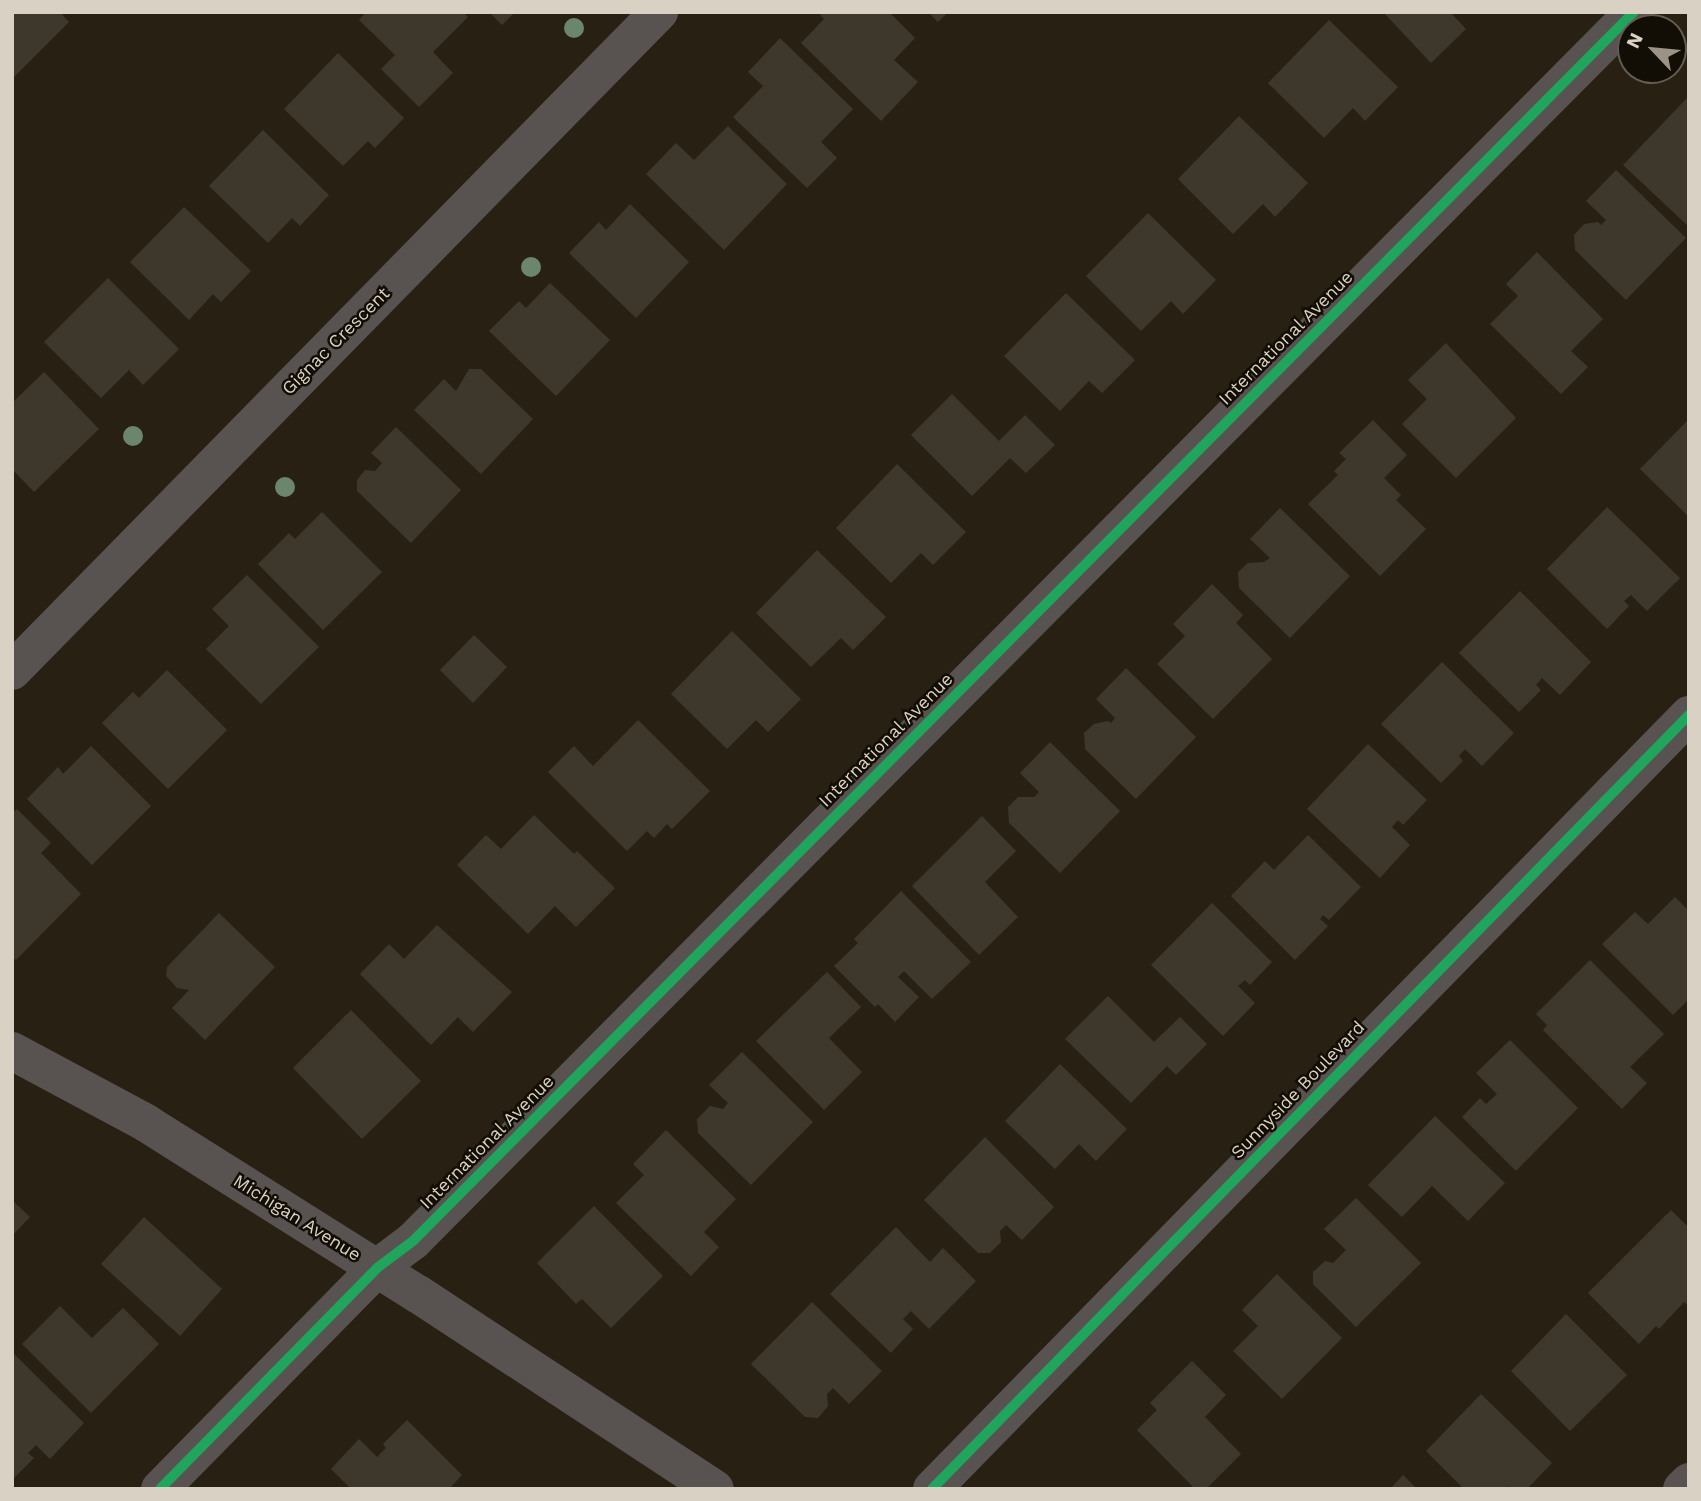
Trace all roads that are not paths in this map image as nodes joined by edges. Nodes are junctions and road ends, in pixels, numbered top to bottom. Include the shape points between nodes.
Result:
1 (659, 12) edge
2 (1634, 12) edge
3 (12, 671) edge
4 (1689, 715) edge
5 (12, 1051) edge
6 (377, 1268) junction
7 (1689, 1482) edge
8 (160, 1489) edge
9 (715, 1489) edge
10 (932, 1489) edge
11 (1682, 1489) edge

1 - 3 street, Gignac Crescent
2 - 6 street, International Avenue via 413,1241
4 - 10 street, Sunnyside Boulevard
5 - 6 street, Michigan Avenue via 146,1123
6 - 8 street, International Avenue
6 - 9 street, Michigan Avenue
7 - 11 street

